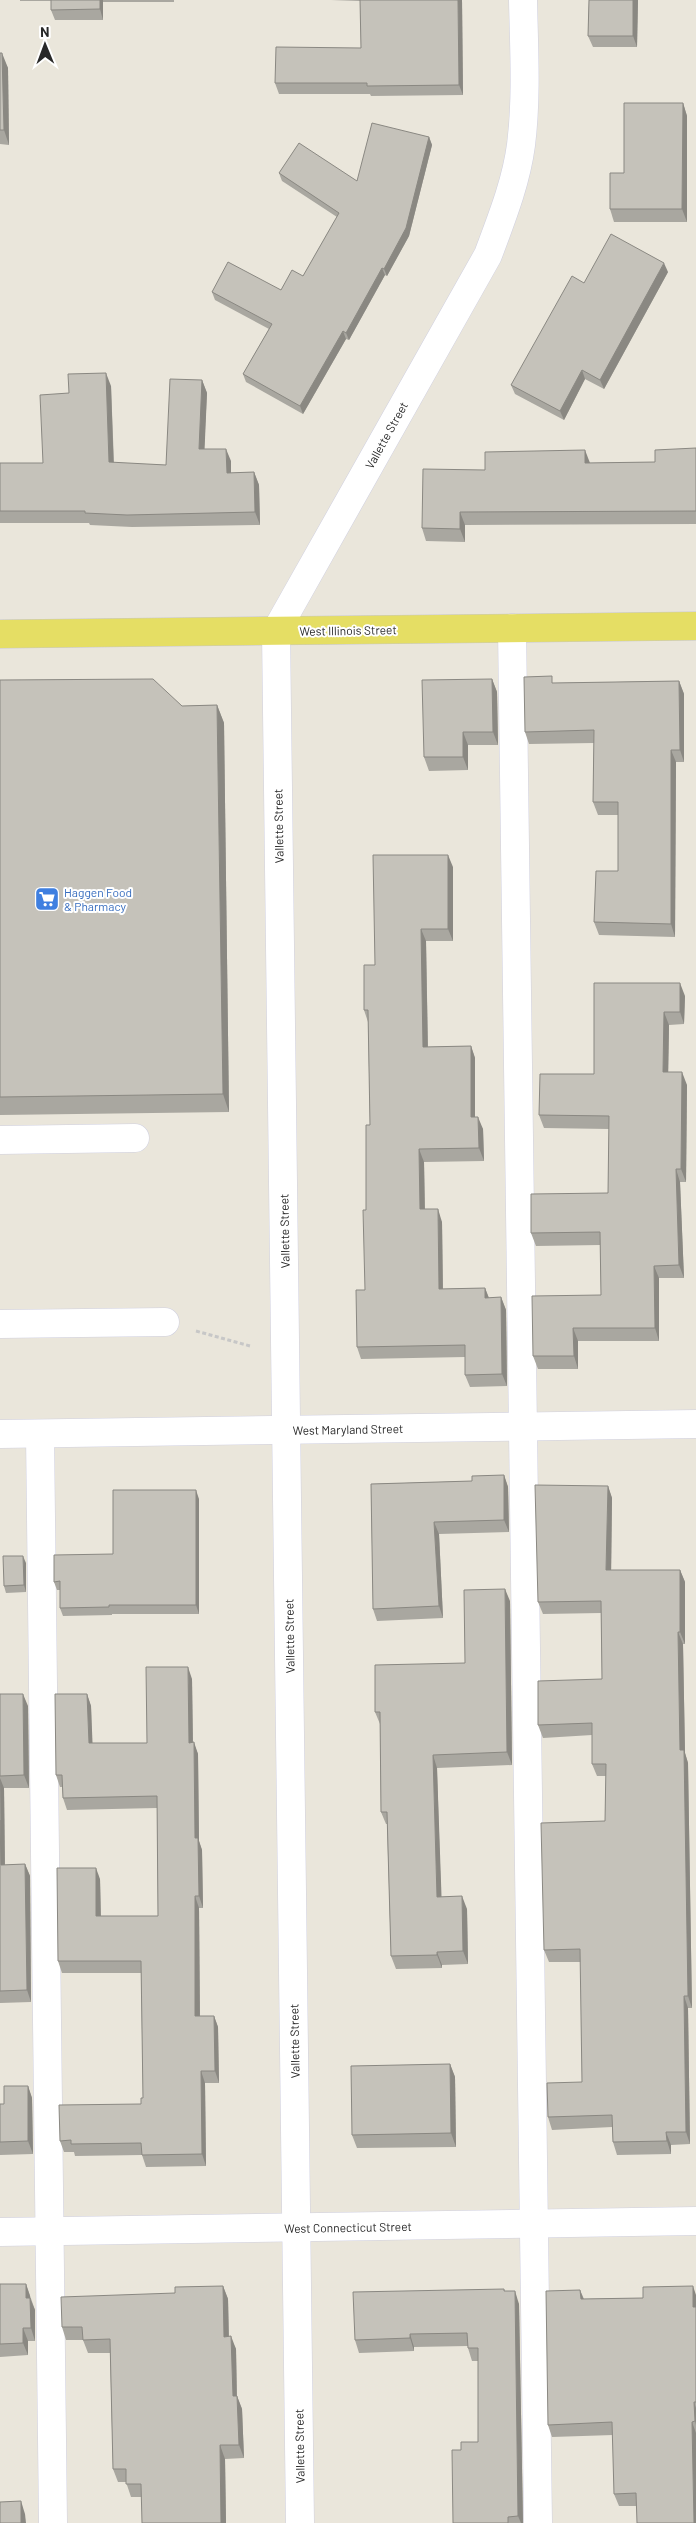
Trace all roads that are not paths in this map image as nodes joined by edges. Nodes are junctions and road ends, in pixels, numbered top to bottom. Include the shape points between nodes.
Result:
1 (523, 0) edge
2 (696, 626) edge
3 (512, 628) junction
4 (276, 631) junction
5 (0, 634) edge
6 (135, 1138) dead end
7 (0, 1140) edge
8 (165, 1322) road end
9 (0, 1324) edge
10 (696, 1424) edge
11 (523, 1427) junction
12 (286, 1430) junction
13 (0, 1434) edge
14 (40, 1434) junction
15 (696, 2222) edge
16 (534, 2224) junction
17 (297, 2228) junction
18 (0, 2232) edge
19 (48, 2232) junction
20 (53, 2523) edge
21 (300, 2523) edge
22 (538, 2523) edge

1 - 4 street, Vallette Street via 525,108 521,147 511,190 488,255
2 - 3 main road, West Illinois Street
3 - 4 main road, West Illinois Street
3 - 11 street
4 - 5 main road, West Illinois Street
4 - 12 street, Vallette Street
6 - 7 street
8 - 9 street
10 - 11 street, West Maryland Street
11 - 12 street, West Maryland Street
11 - 16 street
12 - 14 street, West Maryland Street
12 - 17 street, Vallette Street
13 - 14 street, West Maryland Street
14 - 19 street
15 - 16 street, West Connecticut Street
16 - 17 street, West Connecticut Street
16 - 22 street
17 - 19 street, West Connecticut Street
17 - 21 street, Vallette Street
18 - 19 street, West Connecticut Street
19 - 20 street

